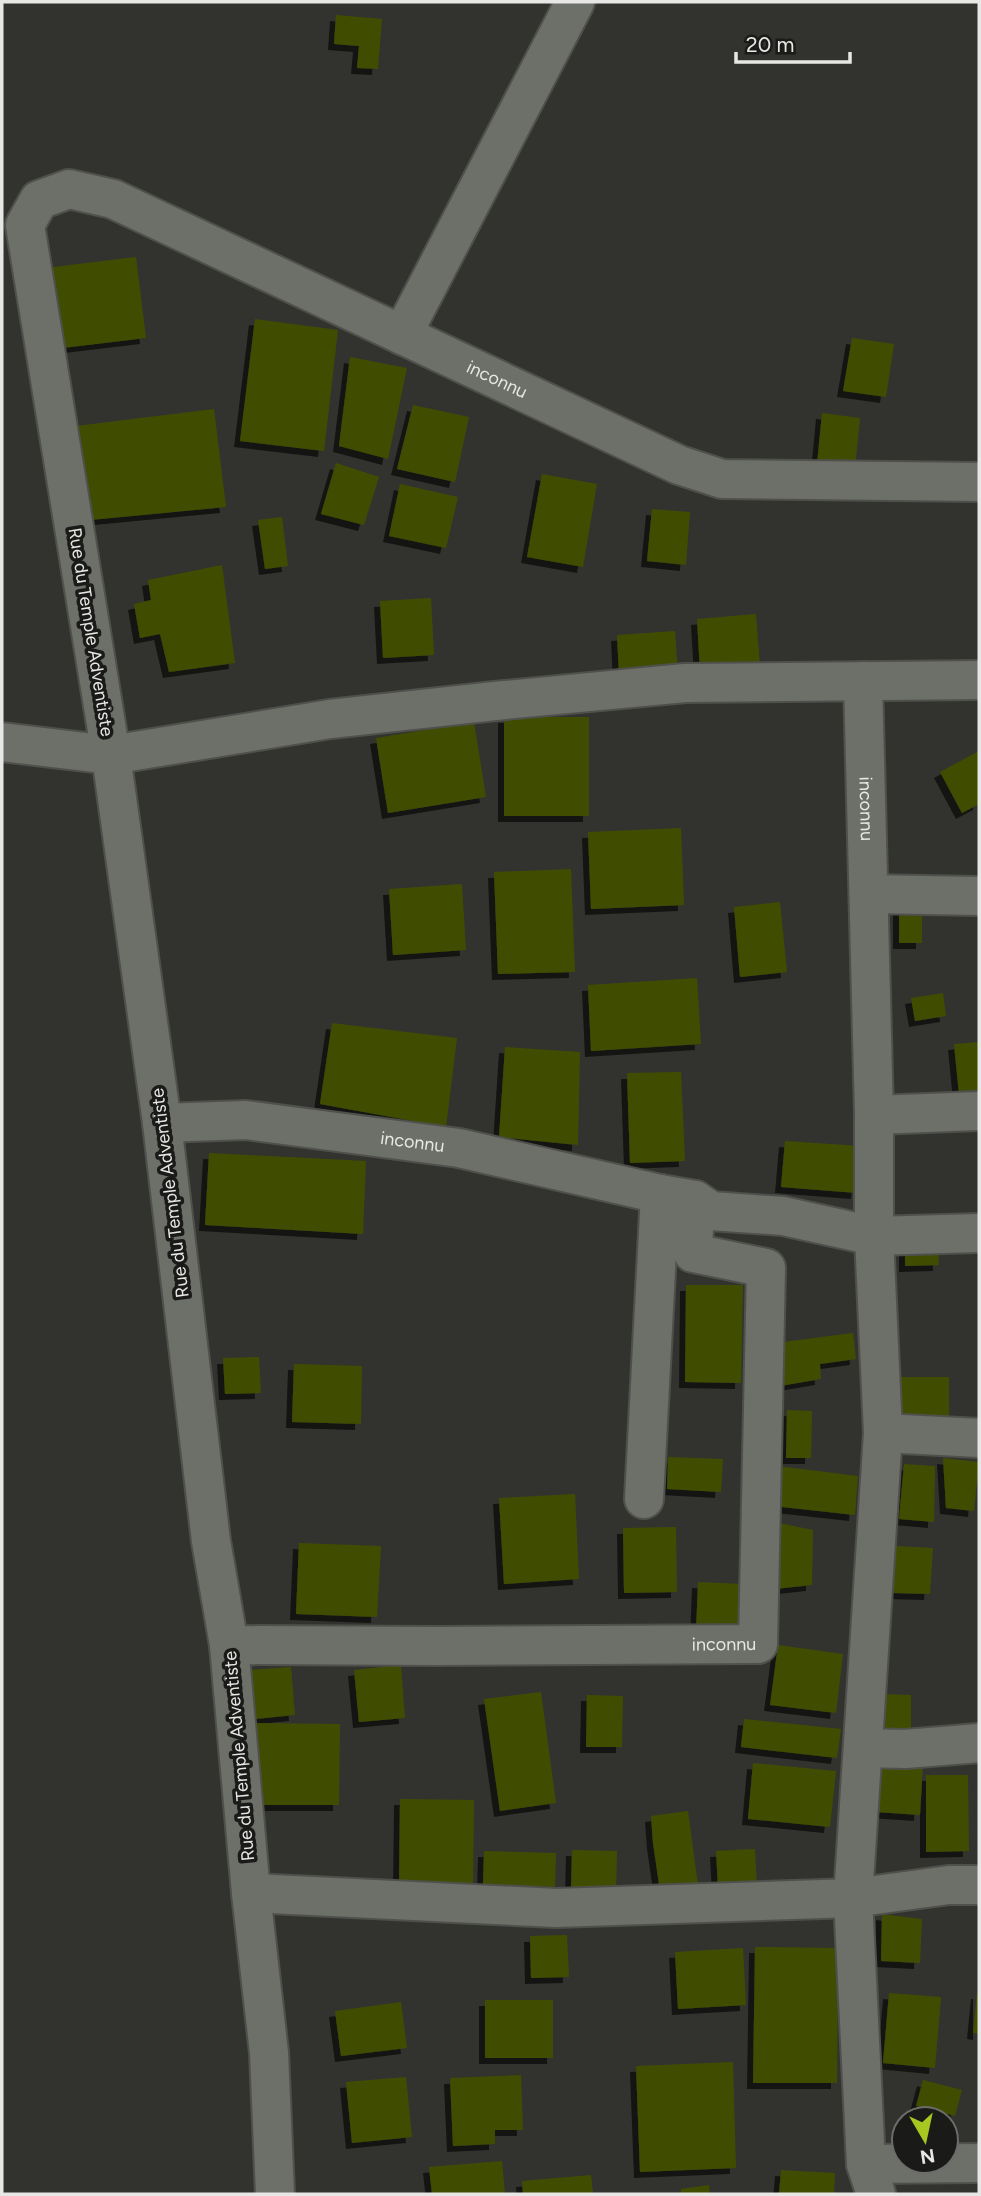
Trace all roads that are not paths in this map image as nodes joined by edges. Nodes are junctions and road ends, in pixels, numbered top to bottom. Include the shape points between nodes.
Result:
1 (575, 2) edge
2 (39, 200) joint
3 (402, 335) junction
4 (979, 482) edge
5 (979, 680) edge
6 (863, 681) junction
7 (2, 742) edge
8 (111, 755) junction
9 (869, 894) junction
10 (979, 896) edge
11 (979, 1111) edge
12 (874, 1115) junction
13 (162, 1123) junction
14 (677, 1197) junction
15 (979, 1233) edge
16 (874, 1236) junction
17 (883, 1433) junction
18 (979, 1438) edge
19 (644, 1499) dead end
20 (229, 1645) junction
21 (979, 1743) edge
22 (864, 1748) junction
23 (979, 1885) edge
24 (251, 1893) junction
25 (853, 1898) junction
26 (979, 2164) edge
27 (871, 2179) edge
28 (275, 2194) edge

1 - 3 street
2 - 3 street, inconnu via 69,189 113,199
2 - 8 street, Rue du Temple Adventiste via 25,225
3 - 4 street, inconnu via 701,474 722,479
5 - 6 street
6 - 8 street via 685,683 495,701 330,719
6 - 9 street, inconnu
7 - 8 street
8 - 13 street, Rue du Temple Adventiste
9 - 10 street
9 - 12 street, inconnu
11 - 12 street
12 - 16 street, inconnu
13 - 14 street, inconnu via 246,1120 459,1148
13 - 20 street, Rue du Temple Adventiste via 211,1541
14 - 16 street, inconnu via 711,1211 783,1216
14 - 19 street
14 - 20 street, inconnu via 693,1253 766,1268 758,1644
15 - 16 street, inconnu
16 - 17 street, inconnu
17 - 18 street
17 - 22 street, inconnu
20 - 24 street, Rue du Temple Adventiste
21 - 22 street
22 - 25 street, inconnu
23 - 25 street
24 - 25 street via 555,1908
24 - 28 street, Rue du Temple Adventiste via 269,2053
25 - 27 street, inconnu
26 - 27 street, inconnu

